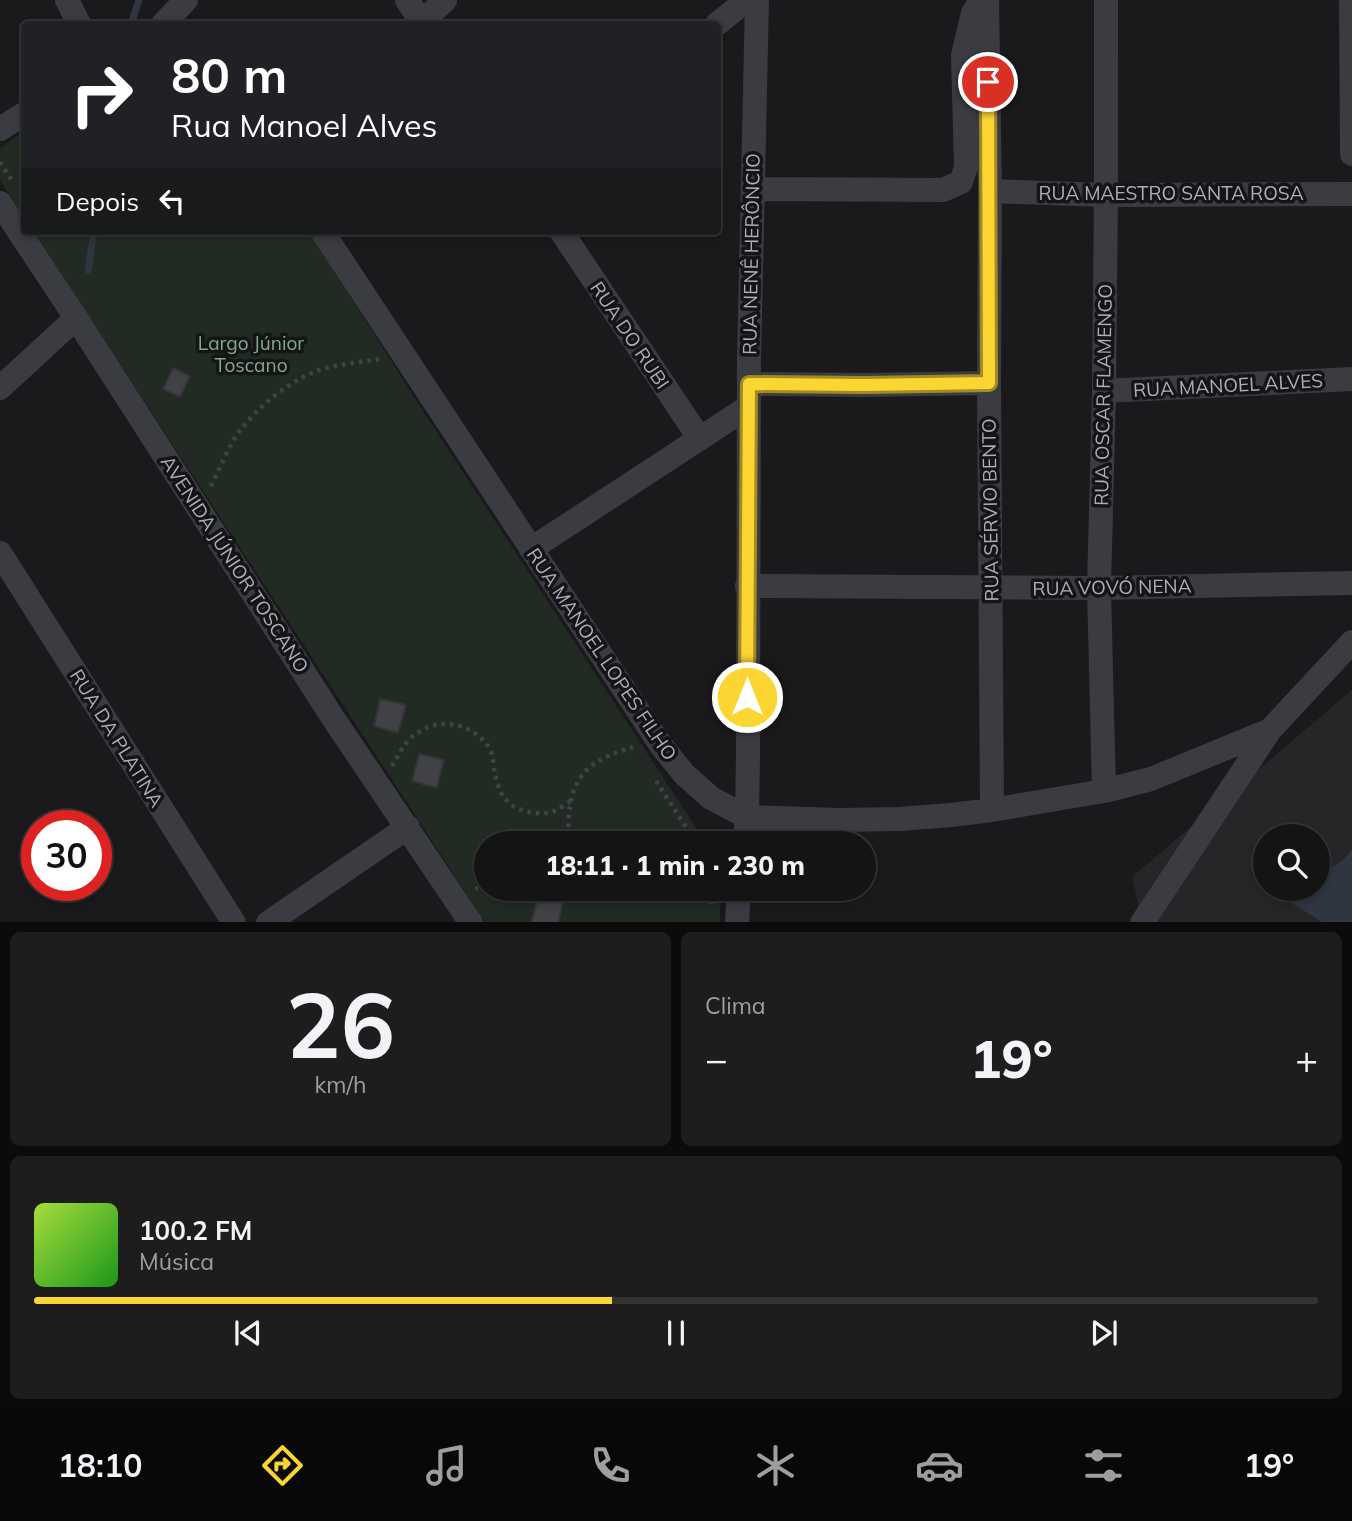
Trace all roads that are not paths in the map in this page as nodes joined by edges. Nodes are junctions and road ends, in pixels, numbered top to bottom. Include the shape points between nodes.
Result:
1 (67, 0) edge
2 (186, 0) edge
3 (407, 0) edge
4 (445, 0) edge
5 (747, 0) edge
6 (757, 0) edge
7 (981, 0) edge
8 (988, 0) edge
9 (1106, 0) edge
10 (1351, 0) edge
11 (78, 21) edge
12 (166, 21) edge
13 (421, 21) edge
14 (424, 21) edge
15 (721, 21) edge
16 (21, 116) edge
17 (0, 128) edge
18 (1352, 154) edge
19 (753, 189) junction
20 (990, 191) junction
21 (1352, 194) edge
22 (1107, 195) junction
23 (0, 203) edge
24 (21, 235) edge
25 (21, 235) edge
26 (325, 235) edge
27 (564, 235) edge
28 (76, 318) junction
29 (1352, 379) edge
30 (989, 383) junction
31 (0, 388) edge
32 (1104, 391) junction
33 (748, 396) junction
34 (700, 439) junction
35 (531, 549) junction
36 (0, 553) edge
37 (1352, 583) edge
38 (747, 586) junction
39 (1099, 588) junction
40 (991, 589) junction
41 (1352, 642) edge
42 (1270, 730) junction
43 (1104, 791) junction
44 (992, 810) junction
45 (747, 817) junction
46 (408, 827) junction
47 (745, 831) edge
48 (738, 901) edge
49 (234, 922) edge
50 (268, 922) edge
51 (471, 922) edge
52 (737, 922) edge
53 (1142, 922) edge

1 - 11 street
2 - 12 street
3 - 13 street
4 - 14 street
5 - 15 street
6 - 19 street, RUA NENÊ HERÔNCIO
7 - 19 street via 973,13 963,55 966,167 961,182 943,190
8 - 20 street, RUA SÉRVIO BENTO
9 - 22 street, RUA OSCAR FLAMENGO
10 - 18 street
16 - 17 street
19 - 33 street, RUA NENÊ HERÔNCIO
20 - 22 street, RUA MAESTRO SANTA ROSA
20 - 30 street, RUA SÉRVIO BENTO
21 - 22 street, RUA MAESTRO SANTA ROSA
22 - 32 street, RUA OSCAR FLAMENGO
23 - 25 street, AVENIDA JÚNIOR TOSCANO
24 - 28 street, AVENIDA JÚNIOR TOSCANO
26 - 35 street, RUA MANOEL LOPES FILHO
27 - 34 street, RUA DO RUBI
28 - 31 street
28 - 46 street, AVENIDA JÚNIOR TOSCANO
29 - 32 street, RUA MANOEL ALVES
30 - 33 street via 864,385
30 - 40 street, RUA SÉRVIO BENTO
32 - 39 street, RUA OSCAR FLAMENGO
33 - 34 street
33 - 38 street, RUA NENÊ HERÔNCIO
34 - 35 street
35 - 45 street, RUA MANOEL LOPES FILHO via 684,775 711,799
36 - 49 street, RUA DA PLATINA
37 - 39 street, RUA VOVÓ NENA
38 - 40 street, RUA VOVÓ NENA
38 - 45 street, RUA NENÊ HERÔNCIO
39 - 40 street, RUA VOVÓ NENA
39 - 43 street, RUA OSCAR FLAMENGO
40 - 44 street, RUA SÉRVIO BENTO
41 - 42 street, RUA MANOEL LOPES FILHO
42 - 43 street, RUA MANOEL LOPES FILHO via 1151,779
42 - 53 street, RUA MANOEL LOPES FILHO
43 - 44 street, RUA MANOEL LOPES FILHO
44 - 45 street, RUA MANOEL LOPES FILHO via 899,820
45 - 47 street, RUA NENÊ HERÔNCIO
46 - 50 street
46 - 51 street, AVENIDA JÚNIOR TOSCANO
48 - 52 street

